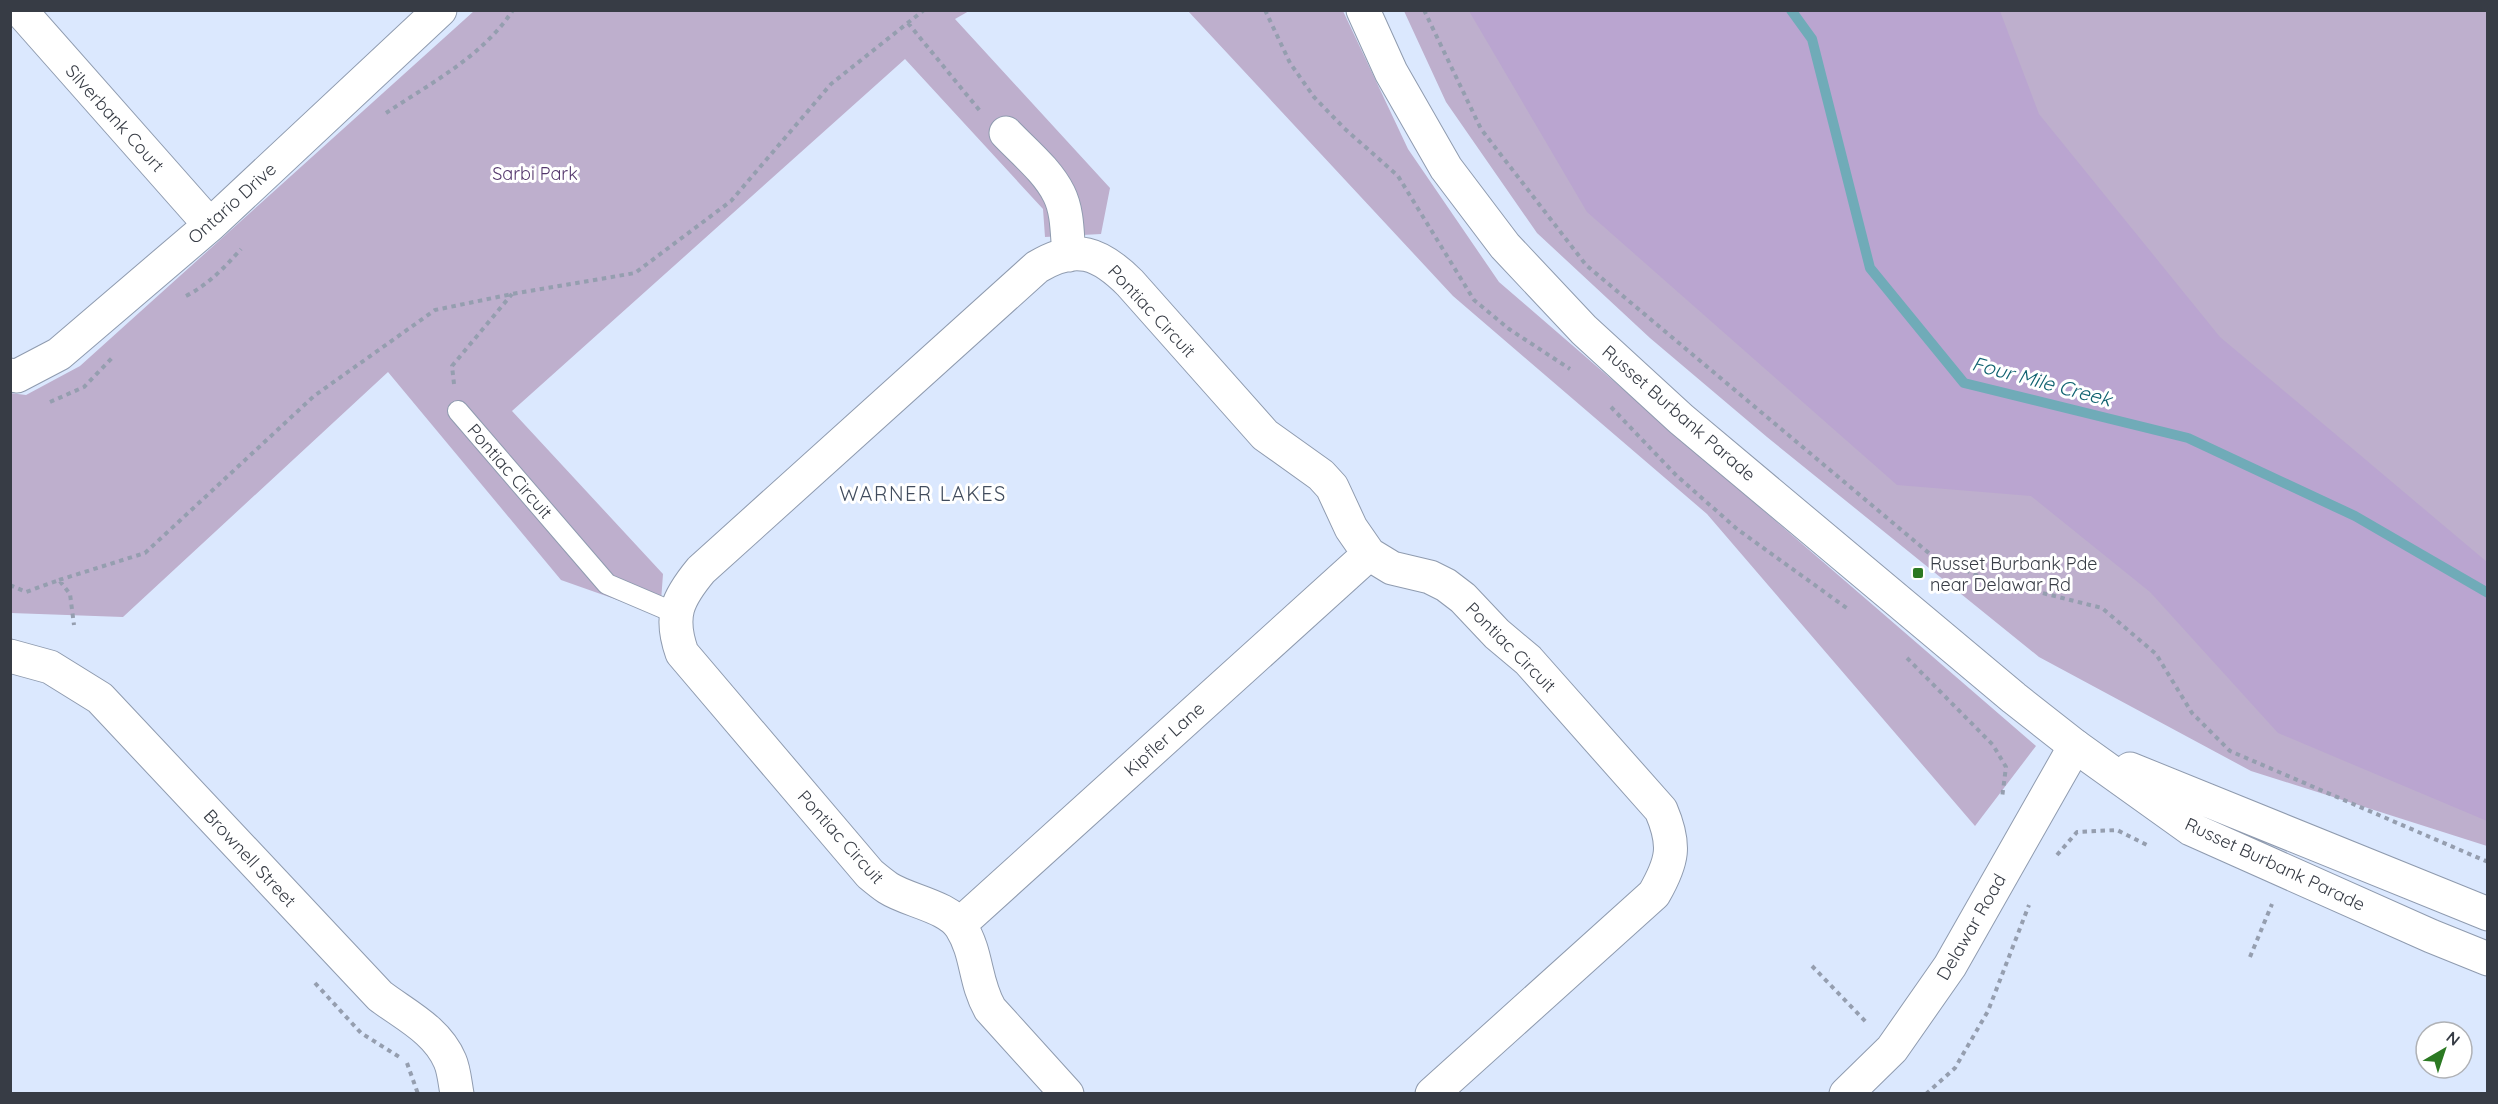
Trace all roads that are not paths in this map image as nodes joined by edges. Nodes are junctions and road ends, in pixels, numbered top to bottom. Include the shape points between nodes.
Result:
1 (20, 10) edge
2 (440, 10) edge
3 (1363, 10) edge
4 (1006, 133) road end
5 (210, 225) junction
6 (1069, 255) junction
7 (10, 375) edge
8 (458, 411) road end
9 (1369, 554) junction
10 (675, 613) junction
11 (10, 656) edge
12 (2075, 746) junction
13 (2487, 914) edge
14 (960, 924) junction
15 (2487, 959) edge
16 (457, 1094) edge
17 (1068, 1094) edge
18 (1432, 1094) edge
19 (1846, 1094) edge

1 - 5 street, Silverbank Court
2 - 5 street, Ontario Drive
3 - 12 street, Russet Burbank Parade via 1391,72 1446,168 1505,246 1584,330 1681,419
4 - 6 street via 1060,195
5 - 7 street, Ontario Drive via 59,354 17,376
6 - 9 street, Pontiac Circuit via 1094,254 1114,267 1265,435 1332,488
6 - 10 street, Pontiac Circuit via 1051,258 1037,267 709,562 685,589
8 - 10 lane, Pontiac Circuit via 607,584
9 - 14 street, Kipfler Lane
9 - 18 street, Pontiac Circuit via 1392,568 1430,577 1463,598 1528,660 1661,810 1670,831 1667,871 1654,894
10 - 14 street, Pontiac Circuit via 675,632 682,653 870,874 889,889 936,908
11 - 16 street, Brownell Street via 50,667 100,698 380,996 427,1029 440,1043 450,1062
12 - 13 street, Russet Burbank Parade
12 - 15 street, Russet Burbank Parade via 2191,829
12 - 19 street, Delawar Road via 1950,966 1892,1048
14 - 17 street via 973,950 981,993 990,1009

